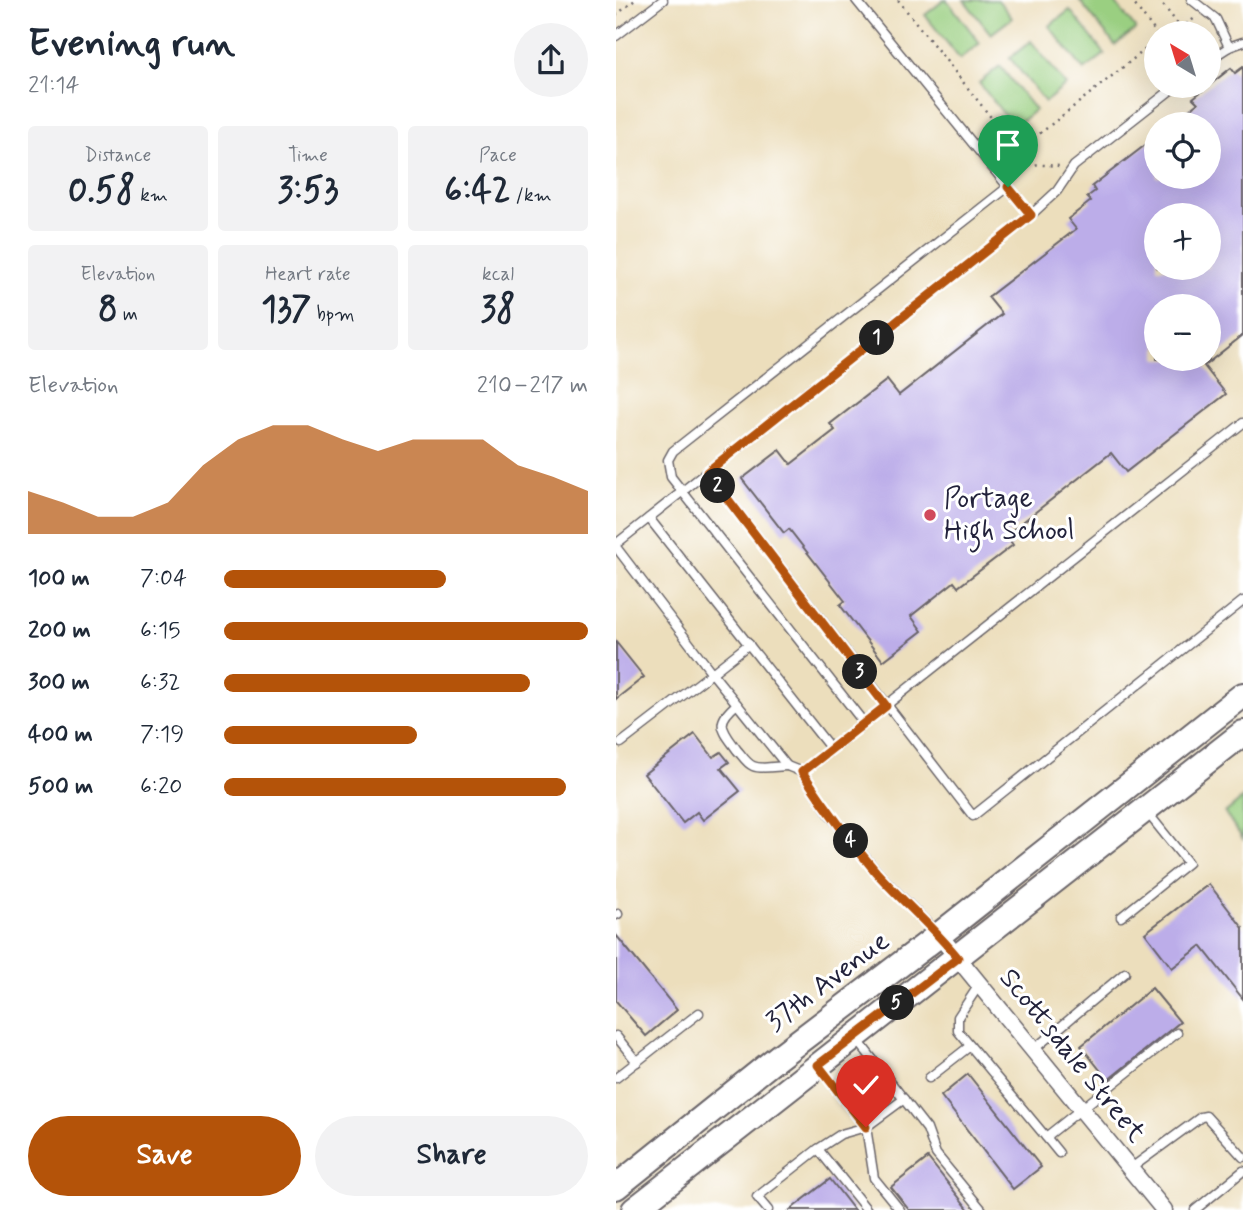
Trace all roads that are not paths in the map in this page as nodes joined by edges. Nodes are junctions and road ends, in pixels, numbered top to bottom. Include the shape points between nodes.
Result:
1 (663, 0) edge
2 (856, 0) edge
3 (1192, 0) edge
4 (616, 36) edge
5 (1243, 42) edge
6 (1229, 47) junction
7 (1222, 52) edge
8 (1161, 98) edge
9 (1008, 187) junction
10 (1031, 215) junction
11 (1243, 423) edge
12 (707, 472) junction
13 (682, 492) junction
14 (649, 518) junction
15 (616, 546) edge
16 (1243, 601) edge
17 (749, 644) junction
18 (712, 673) junction
19 (1243, 695) edge
20 (737, 704) junction
21 (886, 706) junction
22 (864, 723) junction
23 (1243, 733) edge
24 (621, 743) dead end
25 (831, 749) junction
26 (787, 766) junction
27 (802, 772) junction
28 (1145, 810) junction
29 (1121, 918) dead end
30 (939, 935) junction
31 (958, 958) junction
32 (1125, 974) dead end
33 (979, 984) junction
34 (699, 1013) dead end
35 (1177, 1033) dead end
36 (616, 1036) edge
37 (854, 1036) junction
38 (970, 1046) junction
39 (1033, 1050) junction
40 (637, 1062) junction
41 (818, 1065) junction
42 (929, 1078) dead end
43 (616, 1079) edge
44 (904, 1099) junction
45 (1081, 1108) junction
46 (866, 1127) junction
47 (1046, 1137) junction
48 (818, 1149) junction
49 (1059, 1153) dead end
50 (1243, 1157) edge
51 (1130, 1169) junction
52 (1243, 1171) edge
53 (616, 1187) edge
54 (634, 1210) edge
55 (768, 1210) edge
56 (867, 1210) edge
57 (900, 1210) edge
58 (982, 1210) edge
59 (1164, 1210) edge
60 (1195, 1210) edge

1 - 4 lane
2 - 9 lane
3 - 6 lane via 1221,27
5 - 6 lane
6 - 7 lane
8 - 10 lane via 1074,166 1057,191
9 - 10 lane
9 - 13 lane via 673,451 668,470
10 - 12 lane
11 - 21 lane
12 - 13 lane
12 - 21 lane
13 - 14 lane
13 - 22 lane
14 - 15 lane
14 - 17 lane
15 - 18 lane
16 - 21 lane via 972,816
17 - 18 lane
17 - 25 lane
18 - 20 lane
18 - 24 lane
19 - 30 main road, 37th Avenue
20 - 26 lane
20 - 26 lane via 721,722 748,764
21 - 22 lane
22 - 25 lane
23 - 28 main road, 37th Avenue
25 - 27 lane
26 - 27 lane
27 - 30 lane via 878,873
28 - 29 lane via 1188,863
28 - 31 main road, 37th Avenue
30 - 31 street, Scottsdale Street
30 - 53 main road, 37th Avenue
31 - 33 street, Scottsdale Street
31 - 37 main road, 37th Avenue
32 - 39 lane
33 - 38 lane via 958,1017 958,1031
33 - 39 street, Scottsdale Street
34 - 40 lane
35 - 45 lane
36 - 40 lane
37 - 41 main road, 37th Avenue
37 - 44 lane
38 - 42 lane
38 - 47 lane
39 - 45 street, Scottsdale Street
40 - 43 lane
41 - 46 lane
41 - 54 main road, 37th Avenue
44 - 46 lane
44 - 58 lane via 927,1129 936,1154
45 - 47 lane
45 - 51 street, Scottsdale Street
46 - 48 lane via 841,1134
46 - 57 lane via 874,1178
47 - 49 lane
48 - 55 lane via 757,1197
48 - 56 lane
50 - 51 lane via 1206,1116
51 - 59 street, Scottsdale Street
52 - 60 lane

